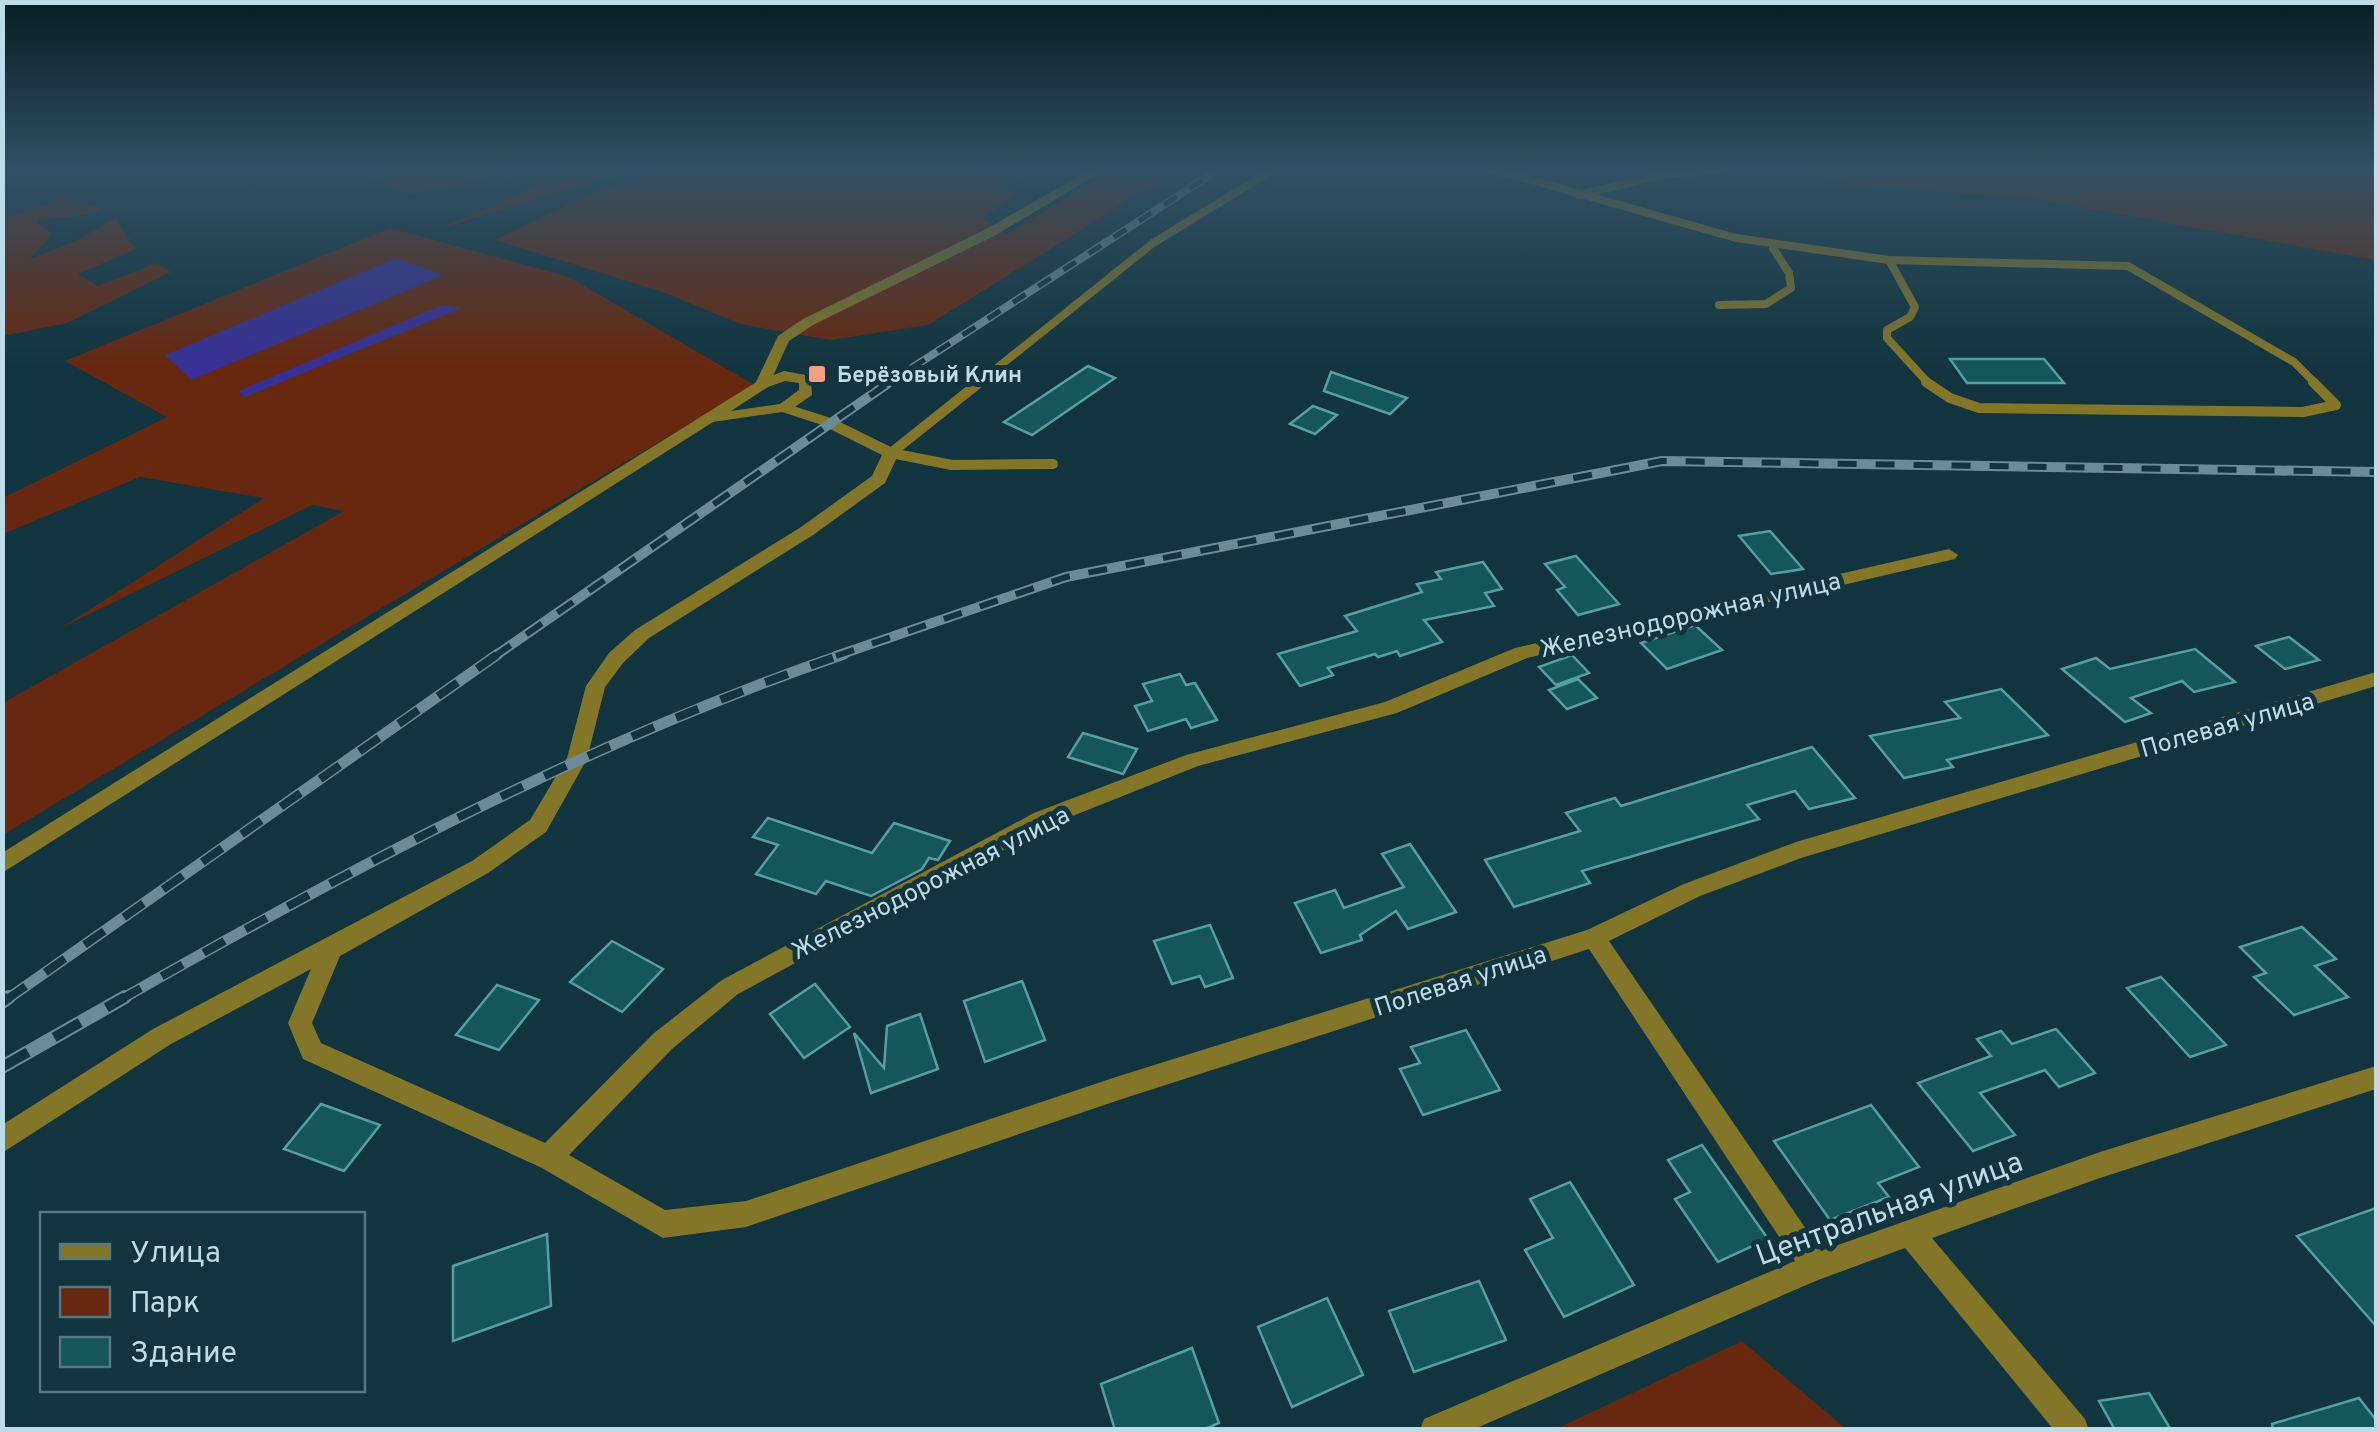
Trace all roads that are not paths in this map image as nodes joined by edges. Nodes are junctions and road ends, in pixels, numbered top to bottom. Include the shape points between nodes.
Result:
1 (985, 235) edge
2 (1167, 235) edge
3 (1714, 235) edge
4 (1773, 248) junction
5 (1889, 260) junction
6 (1719, 306) dead end
7 (763, 384) junction
8 (784, 408) junction
9 (714, 418) junction
10 (891, 453) junction
11 (1054, 464) dead end
12 (1949, 555) dead end
13 (2376, 680) edge
14 (2, 864) edge
15 (1594, 938) junction
16 (331, 949) junction
17 (2376, 1078) edge
18 (2, 1141) edge
19 (549, 1158) junction
20 (1910, 1232) junction
21 (1815, 1267) junction
22 (1435, 1430) edge
23 (2074, 1430) edge

1 - 7 street via 808,322 783,339
2 - 10 lane
3 - 4 lane
4 - 5 lane
4 - 6 lane via 1789,273 1790,288 1777,302
5 - 5 lane via 1915,306 1910,317 1887,330 1887,338 1951,401 1979,408 2303,412 2336,406 2294,362 2128,266
7 - 8 street via 784,376 806,380 808,392
7 - 9 street
8 - 9 street
8 - 10 street
9 - 14 street
10 - 11 lane via 952,465
10 - 16 street via 879,479 642,634 616,658 596,686 577,759 538,826 480,867
12 - 19 street, Железнодорожная улица via 1522,653 1390,708 1193,760 1042,819 730,987 663,1041
13 - 15 street, Полевая улица via 1796,851 1692,890
15 - 19 street, Полевая улица via 746,1214 663,1224
15 - 21 street
16 - 18 street via 242,989 70,1092
16 - 19 street, Полевая улица via 300,1023 312,1051
17 - 20 street, Центральная улица
20 - 21 street, Центральная улица
20 - 23 street
21 - 22 street, Центральная улица

